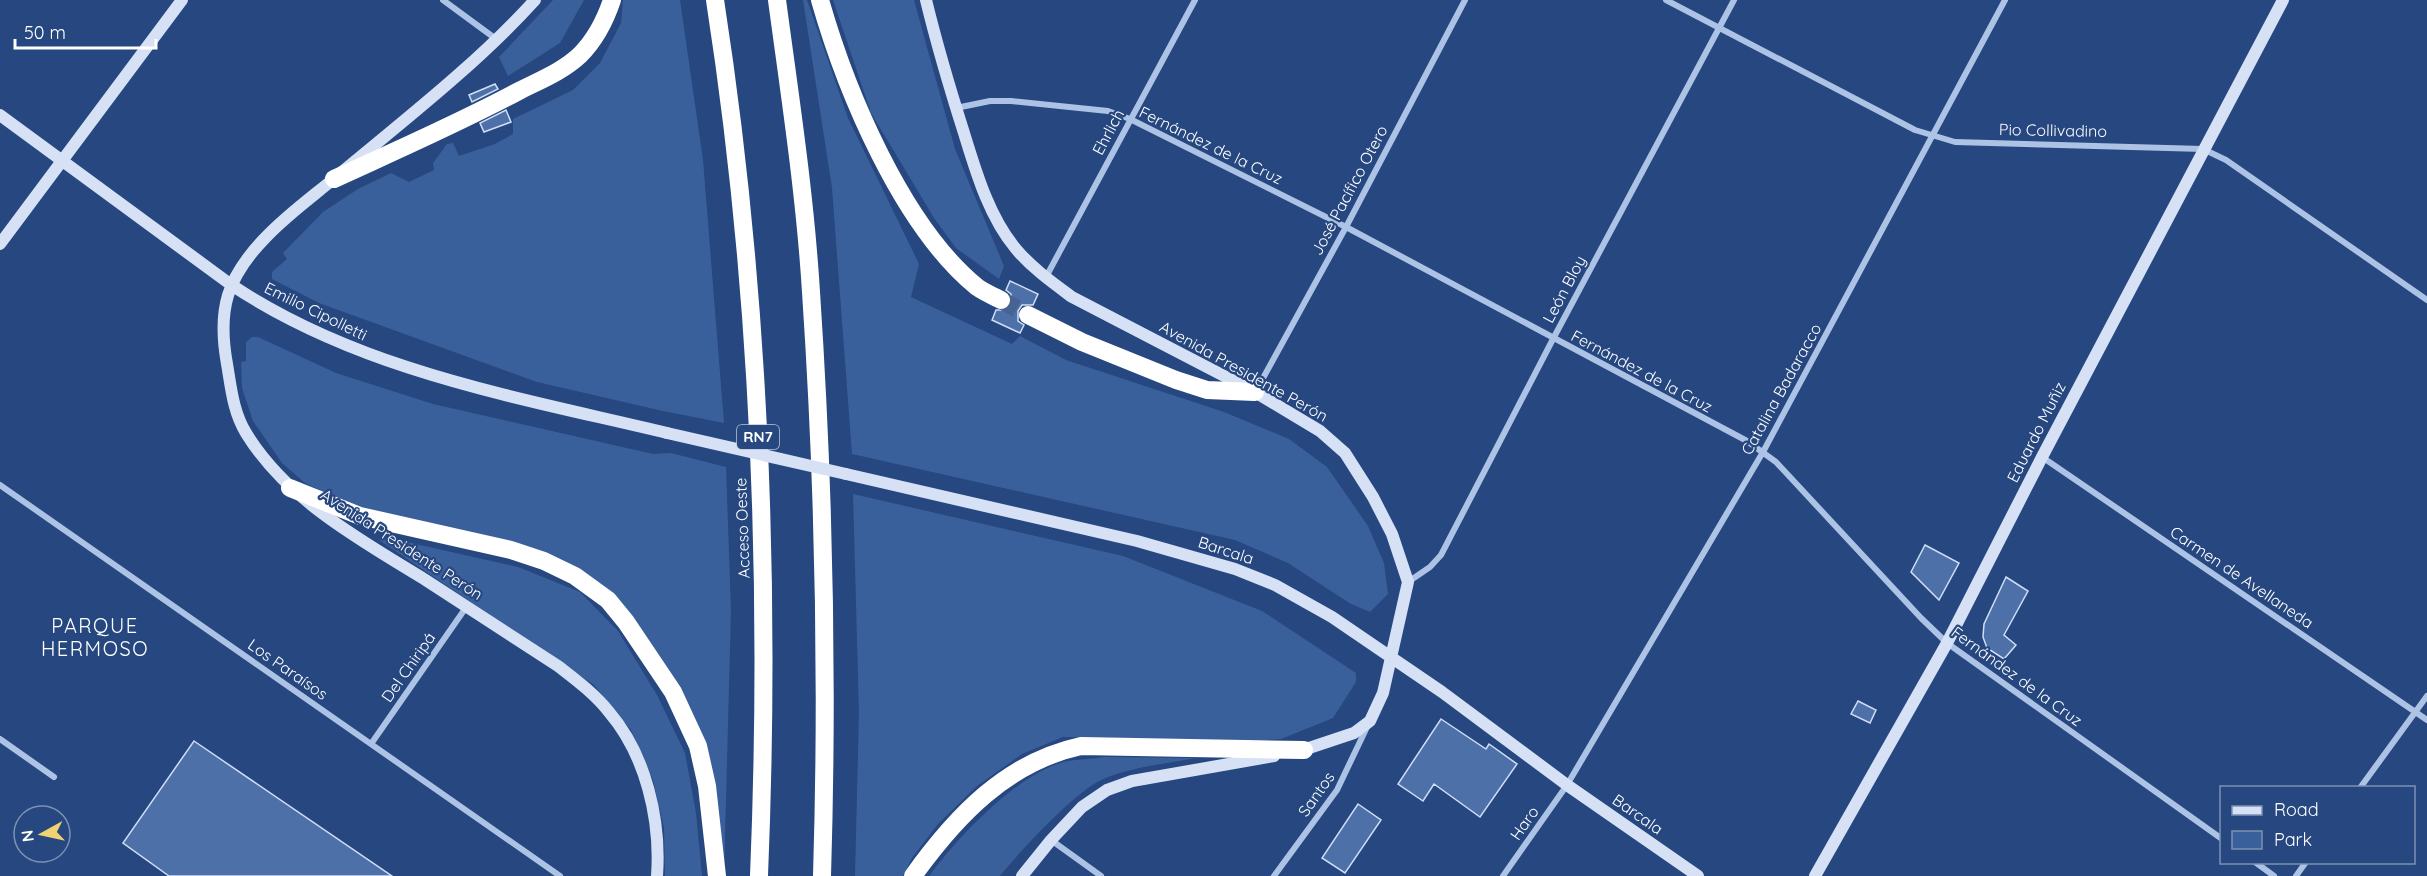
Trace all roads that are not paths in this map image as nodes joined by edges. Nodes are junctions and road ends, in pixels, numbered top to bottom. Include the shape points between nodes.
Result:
1 (182, 0) edge
2 (443, 0) edge
3 (535, 0) edge
4 (612, 0) edge
5 (715, 0) edge
6 (777, 0) edge
7 (820, 0) edge
8 (926, 0) edge
9 (1195, 0) edge
10 (1465, 0) edge
11 (1666, 0) edge
12 (1734, 0) edge
13 (2005, 0) edge
14 (2283, 0) edge
15 (1719, 28) junction
16 (497, 40) junction
17 (956, 108) junction
18 (0, 115) edge
19 (1130, 119) junction
20 (1933, 137) junction
21 (2203, 149) junction
22 (62, 161) junction
23 (334, 179) junction
24 (1346, 227) junction
25 (0, 243) edge
26 (1045, 278) junction
27 (230, 284) junction
28 (1001, 300) tunnel mouth
29 (2427, 300) edge
30 (1028, 315) tunnel mouth
31 (1553, 339) junction
32 (1255, 392) junction
33 (666, 433) joint
34 (1763, 452) junction
35 (2042, 457) junction
36 (0, 485) edge
37 (290, 488) junction
38 (1408, 582) junction
39 (466, 606) junction
40 (1947, 643) junction
41 (1391, 658) junction
42 (2427, 696) edge
43 (2415, 712) junction
44 (2427, 720) edge
45 (1370, 721) junction
46 (0, 739) edge
47 (371, 744) junction
48 (1304, 750) junction
49 (54, 777) dead end
50 (1567, 785) junction
51 (2362, 786) edge
52 (2220, 837) edge
53 (1051, 840) junction
54 (2258, 864) edge
55 (560, 876) edge
56 (657, 876) edge
57 (717, 876) edge
58 (759, 876) edge
59 (822, 876) edge
60 (913, 876) edge
61 (1022, 876) edge
62 (1101, 876) edge
63 (1274, 876) edge
64 (1503, 876) edge
65 (1698, 876) edge
66 (1815, 876) edge
67 (2274, 876) edge

1 - 22 street
2 - 16 street
3 - 16 street, Avenida Presidente Perón
4 - 23 highway via 596,36 560,70
5 - 58 highway, Acceso Oeste / RN7 via 754,360 765,742
6 - 59 highway via 812,302 825,618
7 - 28 highway via 866,126 906,199 954,266 979,288
8 - 17 street, Avenida Presidente Perón
9 - 19 street, Ehrlich
10 - 24 street, José Pacífico Otero
11 - 15 street, Pio Collivadino
12 - 15 street, León Bloy
13 - 20 street, Catalina Badaracco
14 - 21 street, Eduardo Muñiz
15 - 20 street, Pio Collivadino
15 - 31 street, León Bloy
16 - 23 street, Avenida Presidente Perón
17 - 19 street, Fernández de la Cruz via 1011,101 1108,111
17 - 26 street, Avenida Presidente Perón via 976,172 995,215 1016,249
18 - 22 street, Emilio Cipolletti
19 - 24 street, Fernández de la Cruz
19 - 26 street, Ehrlich
20 - 21 street, Pio Collivadino via 1955,142
20 - 34 street, Catalina Badaracco
21 - 29 street, Pio Collivadino via 2226,160
21 - 35 street, Eduardo Muñiz
22 - 25 street
22 - 27 street, Emilio Cipolletti
23 - 27 street, Avenida Presidente Perón via 293,210 264,239
24 - 31 street, Fernández de la Cruz
24 - 32 street, José Pacífico Otero
26 - 32 street, Avenida Presidente Perón via 1072,297
27 - 33 street, Emilio Cipolletti via 286,318 380,359 499,393
27 - 37 street, Avenida Presidente Perón via 222,329 234,403 245,431
30 - 32 highway via 1082,342 1176,380 1207,390
31 - 34 street, Fernández de la Cruz
31 - 38 street, León Bloy via 1441,555
32 - 38 street, Avenida Presidente Perón via 1320,431 1345,453 1392,534
33 - 41 street, Barcala, bridge via 1137,541 1235,569 1275,585 1332,617
34 - 40 street, Fernández de la Cruz
34 - 50 street, Catalina Badaracco
35 - 40 street, Eduardo Muñiz
35 - 43 street, Carmen de Avellaneda
36 - 47 street, Los Paraísos
37 - 39 street, Avenida Presidente Perón via 347,531
37 - 57 highway via 360,516 544,561 575,576 608,600 673,692 698,746 707,786
38 - 41 street
39 - 47 street, Del Chiripá
39 - 56 street, Avenida Presidente Perón via 558,666 610,712 636,756 648,788 656,824
40 - 52 street, Fernández de la Cruz
40 - 66 street, Eduardo Muñiz
41 - 45 street via 1383,693
41 - 50 street, Barcala
42 - 43 street
43 - 44 street, Carmen de Avellaneda
43 - 51 street
45 - 48 street via 1343,738
45 - 63 street, Santos via 1337,790
46 - 49 street
47 - 55 street, Los Paraísos
48 - 53 street via 1132,781 1107,790 1082,807
48 - 60 highway via 1081,746 1056,751 1014,771 990,790 939,842
50 - 64 street, Haro
50 - 65 street, Barcala
53 - 61 street
53 - 62 street
54 - 67 street

